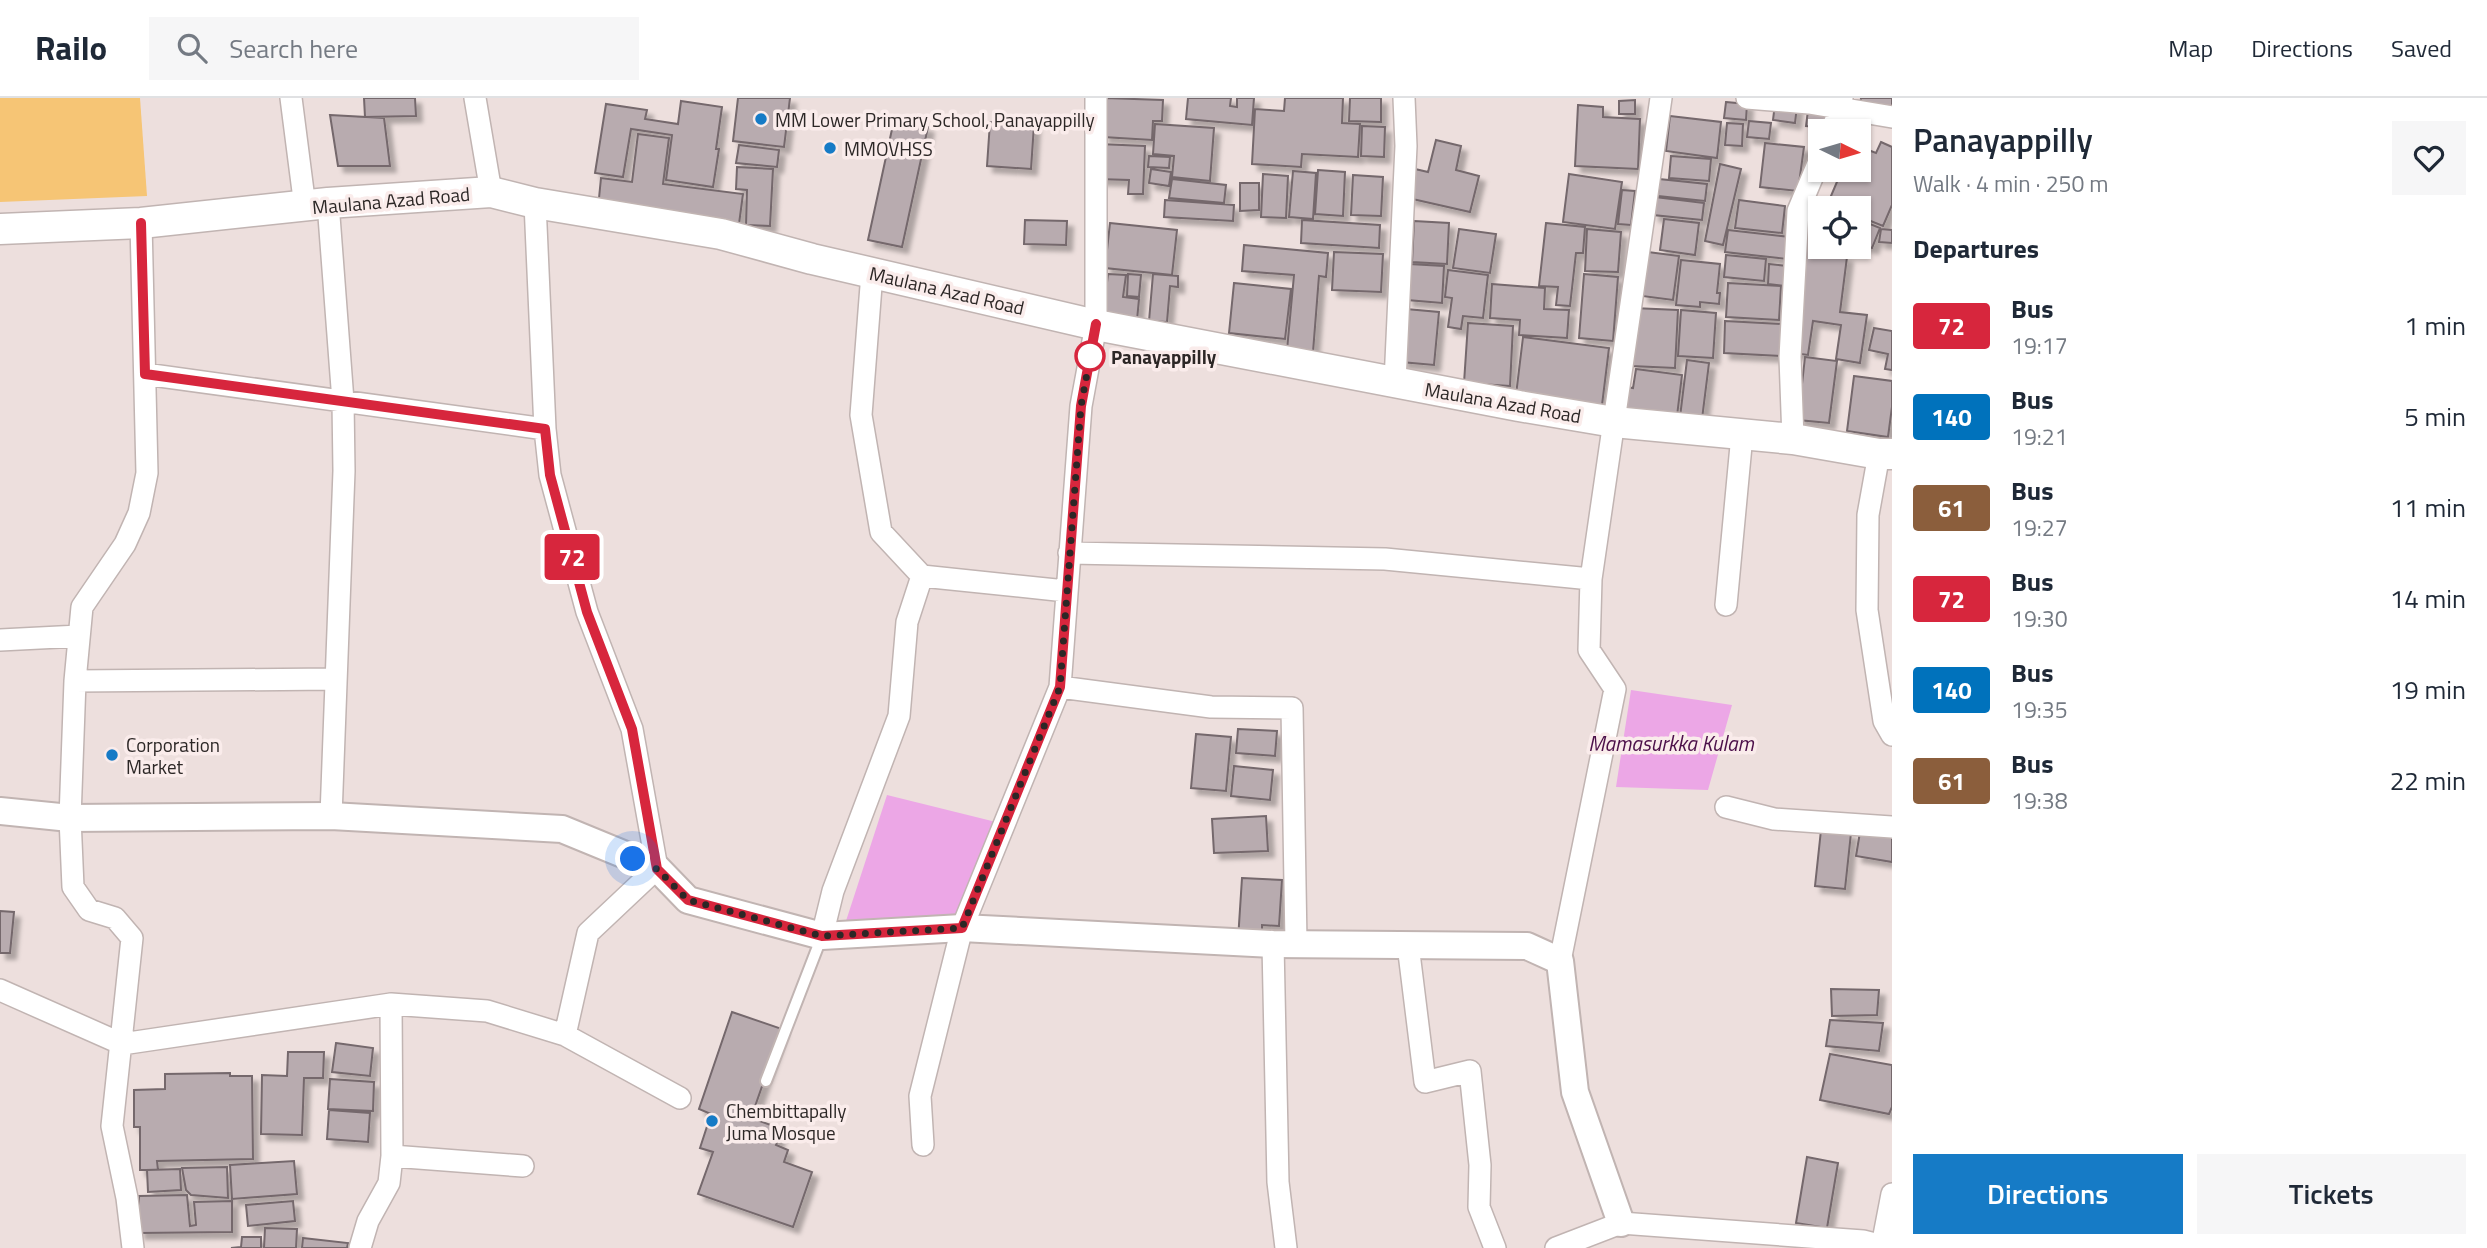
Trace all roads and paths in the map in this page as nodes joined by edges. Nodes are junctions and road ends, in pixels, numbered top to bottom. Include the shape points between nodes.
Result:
1 (291, 98) edge
2 (475, 98) edge
3 (1096, 98) edge
4 (1404, 98) edge
5 (1661, 98) edge
6 (1746, 98) edge
7 (1841, 104) edge
8 (1892, 117) edge
9 (1810, 182) edge
10 (491, 192) junction
11 (535, 203) junction
12 (316, 205) junction
13 (141, 223) junction
14 (0, 229) edge
15 (872, 273) junction
16 (1096, 324) junction
17 (145, 374) junction
18 (1395, 382) junction
19 (344, 401) junction
20 (1614, 422) junction
21 (545, 429) junction
22 (1742, 435) junction
23 (1793, 439) junction
24 (1886, 454) edge
25 (1069, 553) junction
26 (922, 576) junction
27 (1591, 579) junction
28 (1066, 591) junction
29 (1726, 605) dead end
30 (79, 636) junction
31 (0, 640) edge
32 (336, 679) junction
33 (75, 681) junction
34 (1060, 687) junction
35 (1892, 735) edge
36 (1726, 807) dead end
37 (0, 811) edge
38 (331, 816) junction
39 (70, 818) junction
40 (1892, 827) edge
41 (657, 869) junction
42 (962, 928) junction
43 (822, 936) junction
44 (1285, 944) junction
45 (1408, 945) junction
46 (1560, 961) junction
47 (0, 990) edge
48 (391, 1004) junction
49 (565, 1035) junction
50 (122, 1044) junction
51 (766, 1081) dead end
52 (680, 1098) dead end
53 (923, 1145) dead end
54 (392, 1156) junction
55 (523, 1166) dead end
56 (1892, 1194) edge
57 (1621, 1223) junction
58 (1886, 1247) edge
59 (134, 1248) edge
60 (360, 1248) edge
61 (1286, 1248) edge
62 (1495, 1248) edge
63 (1556, 1248) edge

1 - 12 street
2 - 10 street
3 - 16 street
4 - 18 street via 1406,146
5 - 20 street
6 - 7 street
7 - 8 street
9 - 23 street via 1798,211 1790,357
10 - 11 main road, Maulana Azad Road
10 - 12 main road, Maulana Azad Road
11 - 15 main road, Maulana Azad Road via 721,234
11 - 21 street
12 - 13 main road, Maulana Azad Road
12 - 19 street
13 - 14 main road, Maulana Azad Road
13 - 17 street
15 - 16 main road, Maulana Azad Road
15 - 26 street via 861,415 881,532
16 - 18 main road, Maulana Azad Road
16 - 25 street via 1081,406
17 - 19 street
17 - 30 street via 147,473 139,513 125,544 82,607
18 - 20 main road, Maulana Azad Road
19 - 21 street
19 - 32 street
20 - 22 main road, Maulana Azad Road
20 - 27 street
21 - 41 street via 550,475 587,612 632,729
22 - 23 main road, Maulana Azad Road
22 - 29 street
23 - 24 main road, Maulana Azad Road
24 - 35 street via 1868,515 1867,610 1884,721
25 - 27 street via 1385,559
25 - 28 street
26 - 28 street
26 - 43 street via 907,622 899,716 833,891
27 - 46 street via 1589,650 1615,689
28 - 34 street
30 - 31 street
30 - 33 street
32 - 33 street
32 - 38 street
33 - 39 street
34 - 42 street
34 - 44 street via 1211,707 1292,708
36 - 40 street via 1774,820
37 - 39 street
38 - 39 street
38 - 41 street via 562,829
39 - 50 street via 73,887 89,909 115,918 132,938
41 - 43 street via 688,900
41 - 49 street via 588,933
42 - 43 street
42 - 44 street
42 - 53 street via 920,1096
43 - 51 lane
44 - 45 street
44 - 61 street via 1278,1182
45 - 46 street via 1527,946
45 - 62 street via 1425,1082 1470,1071 1480,1165 1479,1206
46 - 57 street via 1575,1092
47 - 50 street
48 - 49 street via 487,1011
48 - 50 street
48 - 54 street
49 - 52 street
50 - 59 street via 112,1126
54 - 55 street
54 - 60 street via 389,1183 368,1221
56 - 58 street
57 - 58 street via 1863,1241
57 - 63 street

